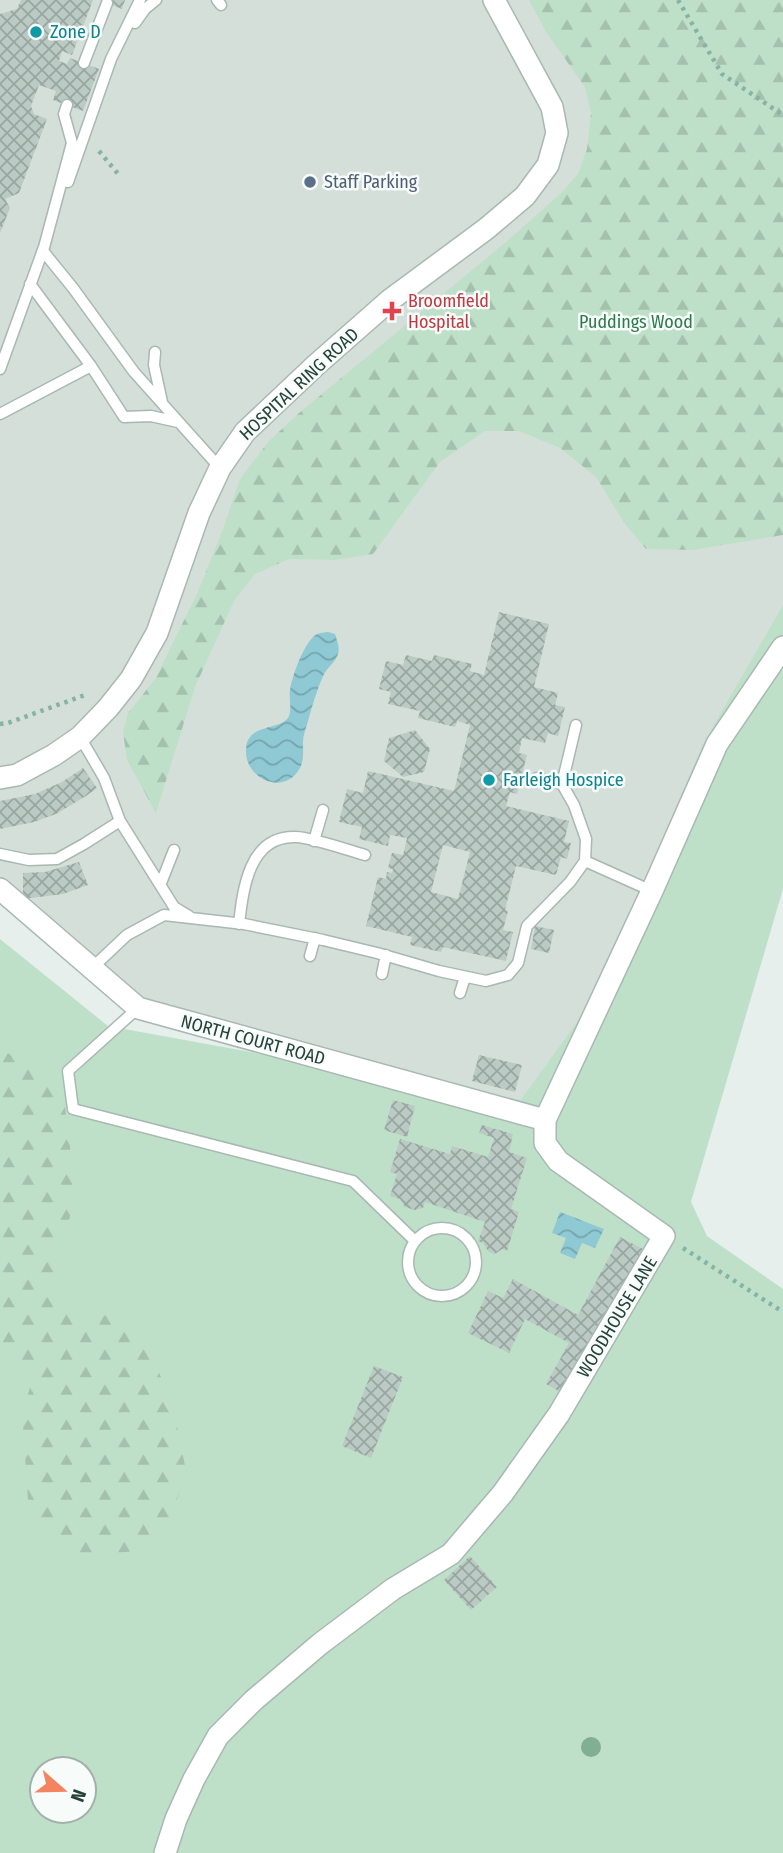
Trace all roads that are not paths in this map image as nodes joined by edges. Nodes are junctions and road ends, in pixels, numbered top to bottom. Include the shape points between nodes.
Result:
1 (140, 0) edge
2 (156, 0) edge
3 (494, 0) edge
4 (107, 3) dead end
5 (111, 59) junction
6 (83, 63) dead end
7 (67, 105) dead end
8 (43, 251) junction
9 (30, 284) junction
10 (155, 352) dead end
11 (91, 366) junction
12 (0, 369) edge
13 (162, 405) junction
14 (0, 414) edge
15 (180, 422) junction
16 (219, 468) junction
17 (783, 647) edge
18 (576, 725) dead end
19 (80, 737) junction
20 (0, 778) edge
21 (537, 778) dead end
22 (562, 784) junction
23 (323, 810) dead end
24 (120, 821) junction
25 (314, 841) junction
26 (174, 850) dead end
27 (0, 854) edge
28 (365, 855) dead end
29 (585, 860) junction
30 (161, 883) junction
31 (0, 889) edge
32 (652, 891) junction
33 (191, 918) junction
34 (239, 923) junction
35 (315, 938) junction
36 (310, 956) dead end
37 (386, 956) junction
38 (92, 968) junction
39 (382, 974) dead end
40 (465, 977) junction
41 (460, 993) dead end
42 (138, 1008) junction
43 (545, 1120) junction
44 (415, 1241) junction
45 (166, 1853) edge

1 - 5 lane
2 - 5 lane
3 - 16 street, HOSPITAL RING ROAD via 552,107 557,133 548,165 526,196 390,300 316,365 245,432
4 - 6 lane
5 - 8 lane
7 - 8 lane via 64,114 72,143
8 - 9 lane
8 - 13 lane
9 - 11 lane
9 - 12 lane
10 - 13 lane
11 - 14 lane
11 - 15 lane via 124,417
13 - 15 lane
15 - 16 lane
16 - 19 street, HOSPITAL RING ROAD via 157,633 131,679
17 - 32 street via 718,744
18 - 22 lane
19 - 20 street, HOSPITAL RING ROAD via 17,775
19 - 24 lane via 104,778
21 - 22 lane
22 - 29 lane via 586,839
23 - 25 lane
24 - 27 lane via 57,859
24 - 30 lane
25 - 28 lane
25 - 34 lane via 284,838 265,846 246,883
26 - 30 lane
29 - 32 lane
29 - 40 lane via 527,926 518,963 508,975 486,981
30 - 33 lane via 174,907
31 - 38 street, NORTH COURT ROAD
32 - 43 street
33 - 34 lane
33 - 38 lane via 164,915 127,935
34 - 35 lane
35 - 36 lane
35 - 37 lane
37 - 39 lane
37 - 40 lane
38 - 42 street, NORTH COURT ROAD
40 - 41 lane
42 - 43 street, NORTH COURT ROAD
42 - 44 lane via 68,1071 73,1109 353,1181
43 - 45 street, WOODHOUSE LANE via 545,1143 558,1161 664,1236 559,1414 503,1493 451,1554 393,1589 320,1644 218,1737 176,1819
44 - 44 lane via 434,1229 455,1230 464,1236 477,1265 467,1286 447,1296 425,1292 410,1274 408,1262

